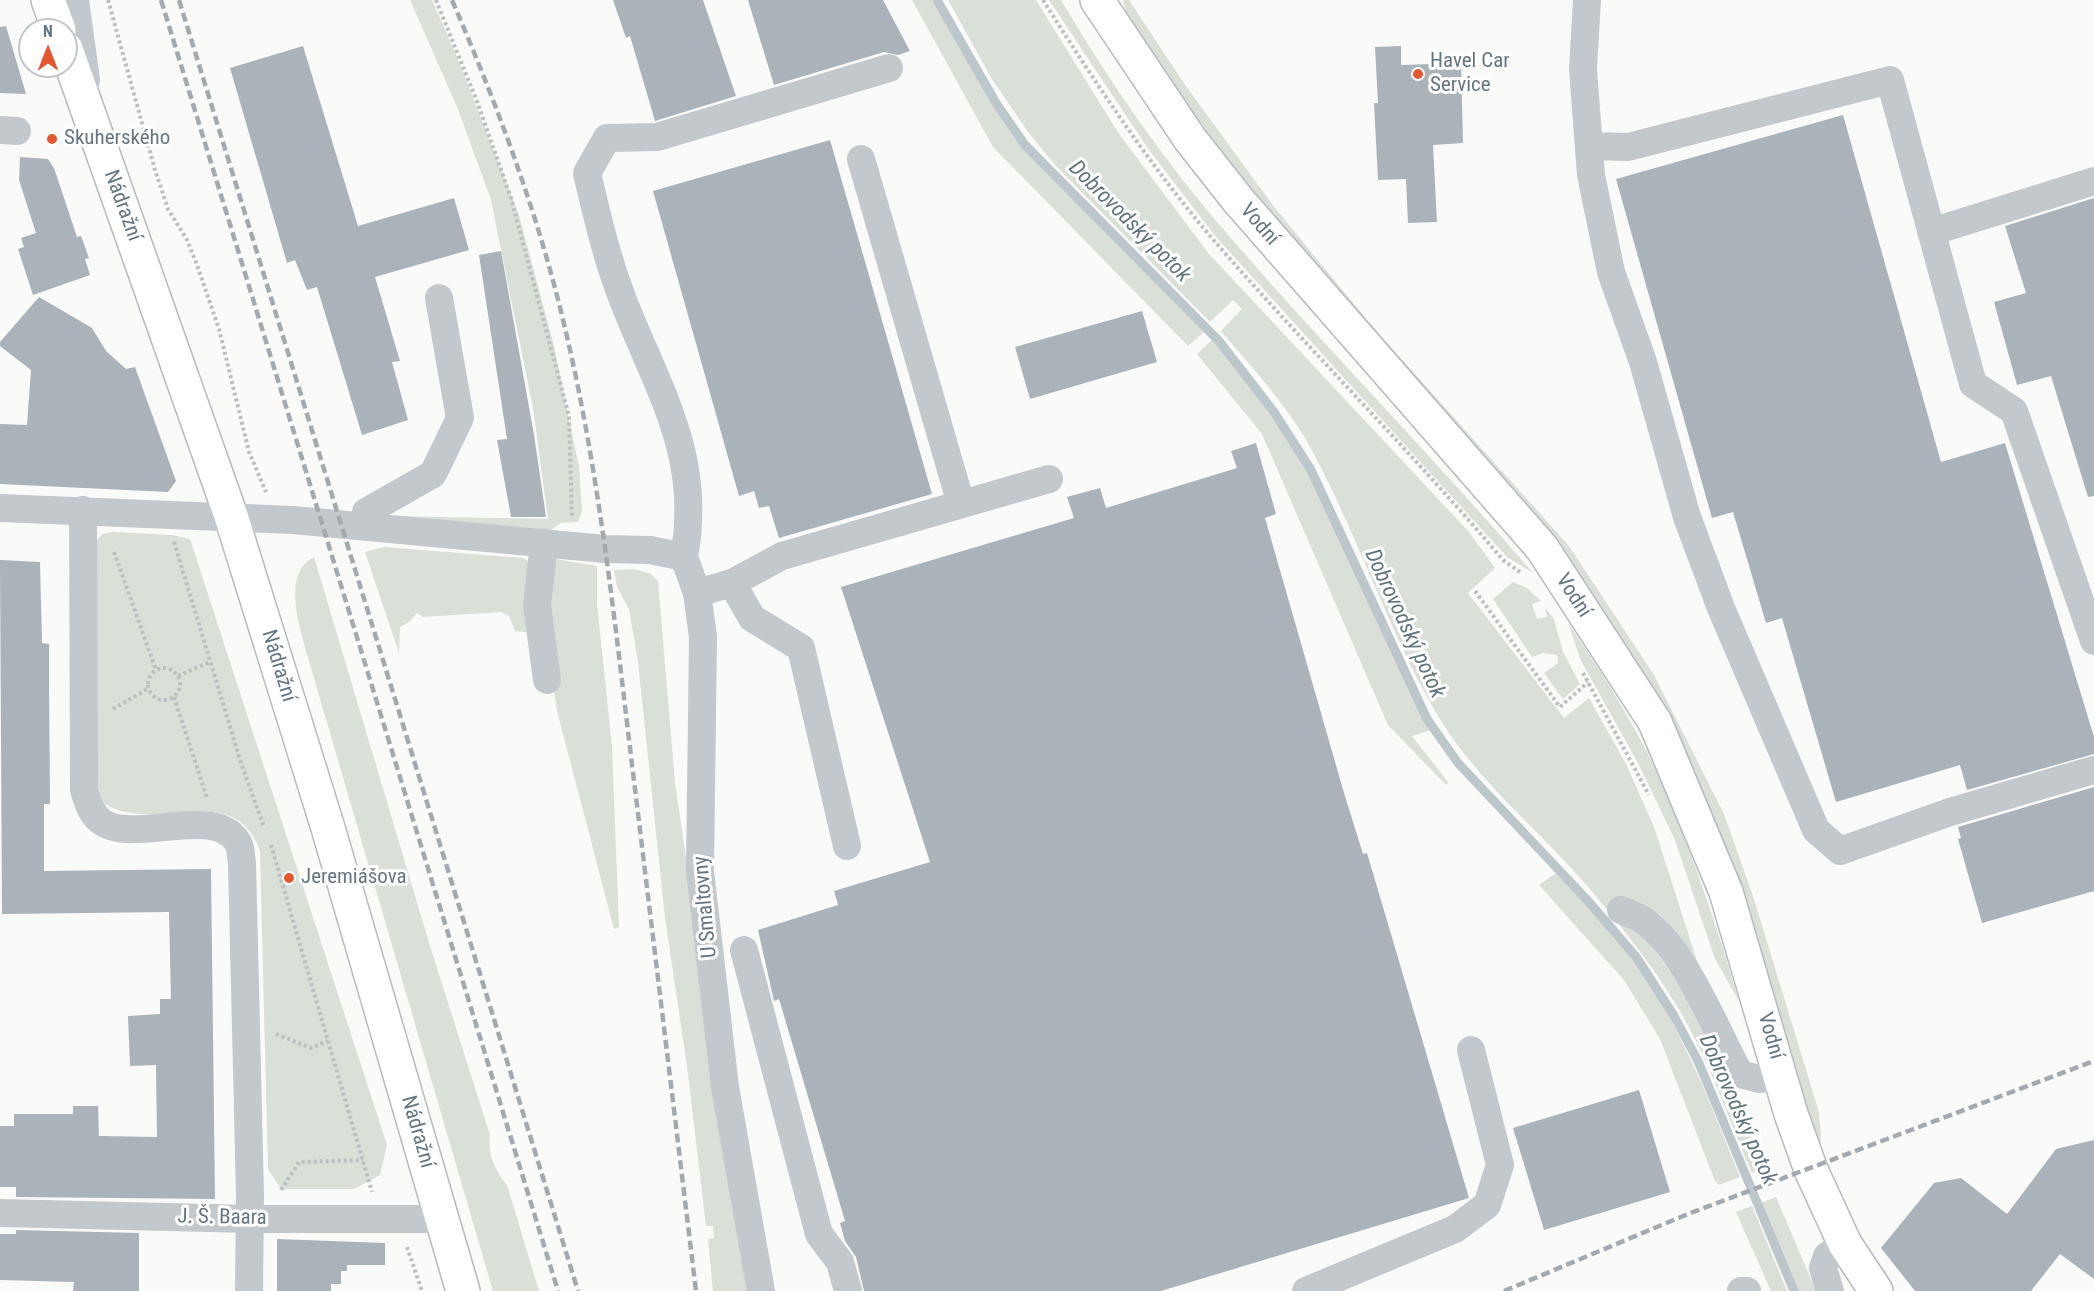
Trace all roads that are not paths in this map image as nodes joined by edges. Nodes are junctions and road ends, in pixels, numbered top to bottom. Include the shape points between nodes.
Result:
1 (48, 0) edge
2 (75, 0) edge
3 (1587, 0) edge
4 (1104, 6) edge
5 (55, 18) edge
6 (889, 68) dead end
7 (76, 78) edge
8 (93, 126) junction
9 (1589, 147) junction
10 (861, 159) dead end
11 (2094, 181) edge
12 (1931, 232) junction
13 (439, 298) dead end
14 (1049, 479) dead end
15 (961, 504) junction
16 (0, 508) edge
17 (83, 510) junction
18 (231, 516) junction
19 (365, 526) junction
20 (557, 544) junction
21 (684, 557) junction
22 (732, 584) junction
23 (697, 593) junction
24 (2094, 641) edge
25 (547, 680) dead end
26 (2094, 770) edge
27 (847, 846) dead end
28 (1621, 910) dead end
29 (744, 950) dead end
30 (1472, 1050) dead end
31 (1781, 1077) junction
32 (0, 1213) edge
33 (250, 1219) junction
34 (443, 1219) junction
35 (1845, 1244) junction
36 (249, 1291) edge
37 (464, 1291) edge
38 (761, 1291) edge
39 (848, 1291) edge
40 (1306, 1291) edge
41 (1741, 1291) edge
42 (1747, 1291) edge
43 (1830, 1291) edge
44 (1876, 1291) edge

1 - 5 main road
2 - 8 street
3 - 9 street via 1583,69
4 - 31 main road, Vodní via 1190,139 1238,200 1542,548 1655,722 1726,891
6 - 21 street via 657,137 607,138 587,173 603,244 669,406 685,462 690,526
7 - 8 main road, Nádražní
8 - 18 main road, Nádražní
9 - 12 street via 1628,147 1890,80
9 - 26 street via 1611,272 1643,362 1687,517 1721,608 1816,830 1840,851 1950,812
10 - 15 street
11 - 12 street
12 - 24 street via 1973,384 2014,411
13 - 19 street via 460,418 433,474 366,512
14 - 15 street
15 - 22 street via 782,556
16 - 17 street
17 - 18 street
17 - 33 street via 84,790 90,808 103,823 124,828 210,825 226,831 238,844 242,863
18 - 19 street
18 - 34 main road, Nádražní
19 - 20 street
20 - 21 street via 650,550
20 - 25 street via 537,605
21 - 23 street, U Smaltovny
22 - 23 street
22 - 27 street via 752,618 801,648
23 - 38 street, U Smaltovny via 703,637 700,871 725,1087
28 - 31 street via 1642,920 1661,937 1709,1011 1740,1074 1759,1079
29 - 39 street via 819,1234 840,1262
30 - 40 street via 1500,1165 1487,1205 1455,1229
31 - 35 main road, Vodní via 1811,1170
32 - 33 street, J. Š. Baara
33 - 34 street, J. Š. Baara
33 - 36 street
34 - 37 main road, Nádražní
35 - 43 street via 1827,1256 1823,1268
35 - 44 main road, Vodní
41 - 42 street

